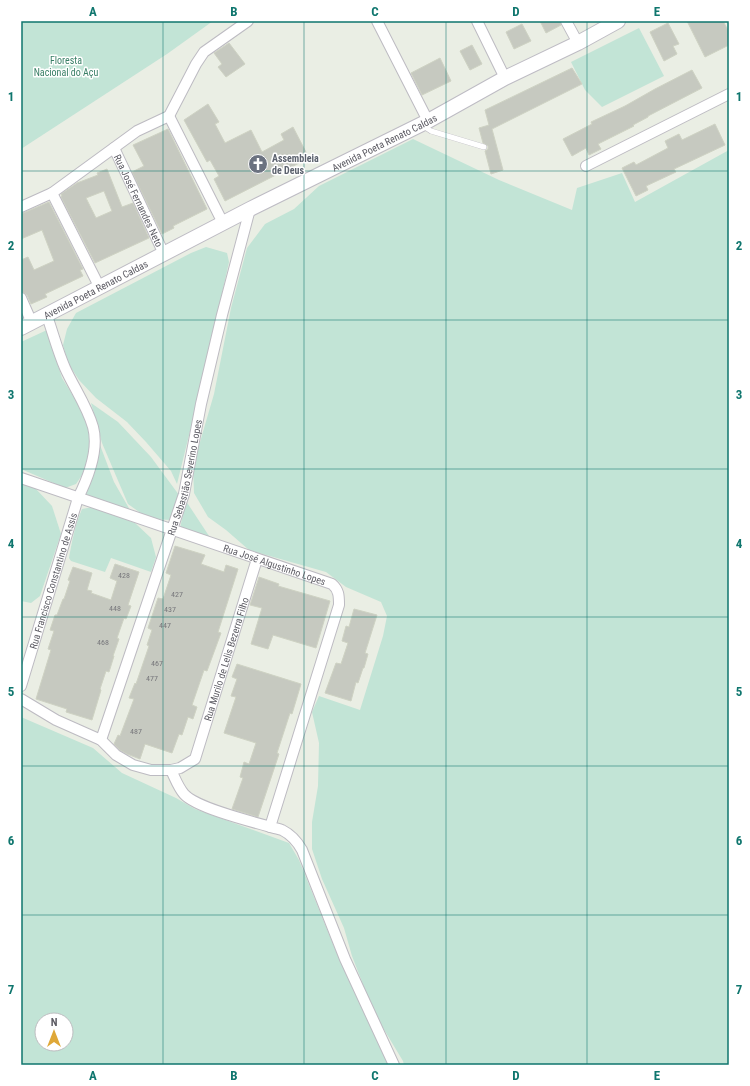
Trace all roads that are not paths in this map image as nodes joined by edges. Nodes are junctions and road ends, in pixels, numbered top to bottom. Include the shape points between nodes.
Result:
1 (248, 21) edge
2 (377, 21) edge
3 (477, 21) edge
4 (566, 21) edge
5 (618, 21) edge
6 (578, 43) junction
7 (505, 78) junction
8 (729, 94) edge
9 (168, 116) junction
10 (425, 123) junction
11 (484, 147) dead end
12 (114, 148) junction
13 (586, 166) dead end
14 (52, 193) junction
15 (21, 207) edge
16 (250, 209) junction
17 (223, 223) junction
18 (164, 254) junction
19 (100, 288) junction
20 (21, 298) edge
21 (46, 316) junction
22 (27, 326) edge
23 (21, 478) edge
24 (78, 498) junction
25 (172, 530) junction
26 (257, 559) junction
27 (21, 686) edge
28 (21, 699) edge
29 (101, 740) junction
30 (171, 770) junction
31 (270, 827) junction
32 (394, 1065) edge

1 - 9 street via 204,52
2 - 10 street
3 - 7 street
4 - 6 street
5 - 6 main road, Avenida Poeta Renato Caldas
6 - 7 main road, Avenida Poeta Renato Caldas
7 - 10 main road, Avenida Poeta Renato Caldas
8 - 13 street
9 - 12 street via 137,131
9 - 17 street
10 - 11 lane via 431,131
10 - 16 main road, Avenida Poeta Renato Caldas
12 - 14 street
12 - 18 street, Rua José Fernandes Neto
14 - 15 street
14 - 19 street
16 - 17 main road, Avenida Poeta Renato Caldas
16 - 25 street, Rua Sebastião Severino Lopes via 203,397 184,494
17 - 18 main road, Avenida Poeta Renato Caldas
18 - 19 main road, Avenida Poeta Renato Caldas
19 - 21 main road, Avenida Poeta Renato Caldas
20 - 22 street
21 - 22 main road, Avenida Poeta Renato Caldas
21 - 24 street, Rua Francisco Constantino de Assis via 65,368 93,428 90,465
23 - 24 street, Rua José Algustinho Lopes
24 - 25 street, Rua José Algustinho Lopes
24 - 27 street, Rua Francisco Constantino de Assis
25 - 26 street, Rua José Algustinho Lopes
25 - 29 street, Rua Sebastião Severino Lopes
26 - 30 street, Rua Murilo de Lelis Bezerra Filho via 195,759
26 - 31 street, Rua José Algustinho Lopes via 332,584 337,588 339,595 339,605
28 - 29 street via 56,720
29 - 30 street via 116,755 133,765 151,770
30 - 31 street via 184,795 190,800 210,809
31 - 32 street via 290,834 302,850 345,958

